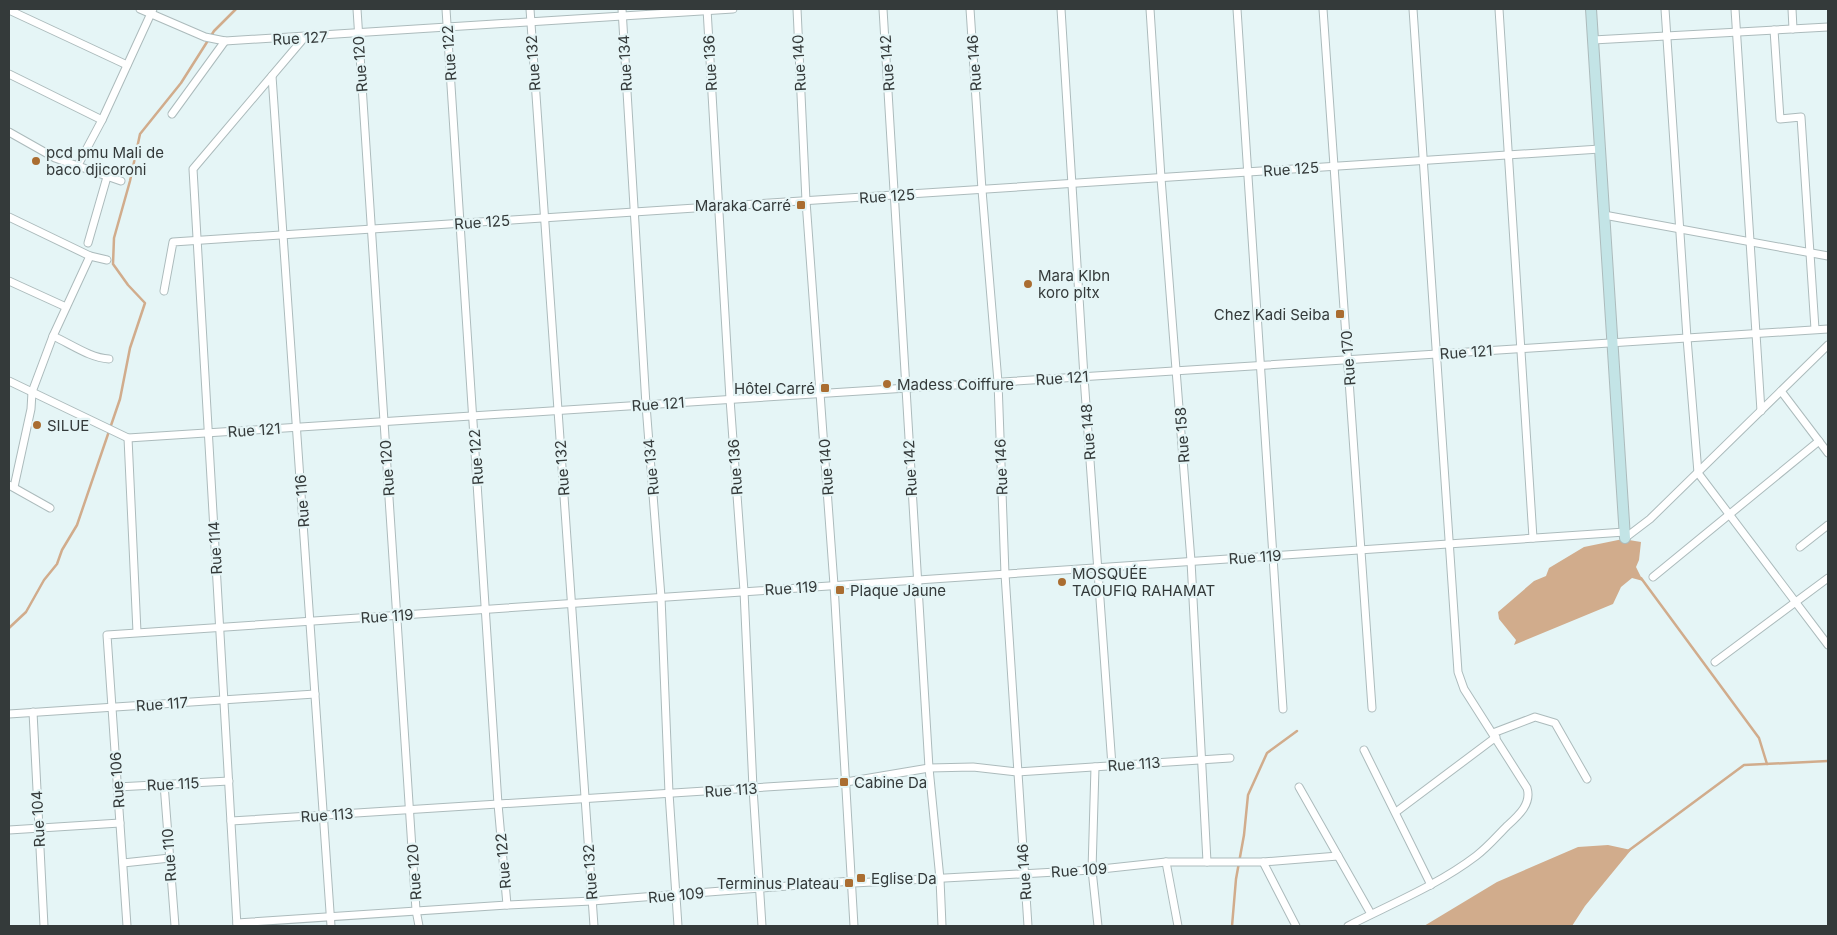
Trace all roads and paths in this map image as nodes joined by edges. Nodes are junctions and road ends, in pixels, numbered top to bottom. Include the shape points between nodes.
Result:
1 (140, 9) edge
2 (357, 9) edge
3 (446, 9) edge
4 (530, 9) edge
5 (733, 9) edge
6 (797, 9) edge
7 (884, 9) edge
8 (970, 9) edge
9 (1061, 9) edge
10 (1150, 9) edge
11 (1237, 9) edge
12 (1323, 9) edge
13 (1413, 9) edge
14 (1499, 9) edge
15 (1591, 9) edge
16 (1665, 9) edge
17 (1735, 9) edge
18 (1792, 9) edge
19 (9, 10) edge
20 (707, 10) edge
21 (152, 11) edge
22 (622, 12) edge
23 (530, 22) junction
24 (1828, 26) edge
25 (448, 28) junction
26 (1793, 29) junction
27 (1774, 30) junction
28 (1736, 32) junction
29 (358, 34) junction
30 (1666, 36) junction
31 (304, 38) junction
32 (1593, 40) junction
33 (225, 42) junction
34 (127, 65) junction
35 (9, 74) edge
36 (272, 76) junction
37 (172, 114) dead end
38 (102, 120) junction
39 (9, 132) edge
40 (1600, 149) junction
41 (1508, 155) junction
42 (1423, 161) junction
43 (78, 165) junction
44 (1335, 167) junction
45 (1247, 172) junction
46 (106, 177) junction
47 (1161, 178) junction
48 (121, 182) dead end
49 (1072, 184) junction
50 (982, 190) junction
51 (896, 195) junction
52 (806, 201) junction
53 (719, 207) junction
54 (634, 212) junction
55 (1604, 215) junction
56 (9, 217) edge
57 (544, 218) junction
58 (461, 224) junction
59 (371, 229) junction
60 (1680, 229) junction
61 (283, 235) junction
62 (198, 241) junction
63 (1750, 242) junction
64 (88, 243) dead end
65 (1810, 253) junction
66 (90, 256) junction
67 (1828, 256) edge
68 (107, 260) dead end
69 (9, 281) edge
70 (164, 291) dead end
71 (66, 307) junction
72 (1815, 329) junction
73 (1828, 329) edge
74 (1756, 333) junction
75 (53, 336) junction
76 (1687, 338) junction
77 (1612, 342) junction
78 (1828, 345) edge
79 (1521, 348) junction
80 (1436, 354) junction
81 (110, 359) dead end
82 (1348, 360) junction
83 (1260, 365) junction
84 (1177, 370) junction
85 (1084, 376) junction
86 (9, 381) edge
87 (998, 382) junction
88 (906, 388) junction
89 (1781, 391) junction
90 (32, 392) junction
91 (822, 393) junction
92 (730, 399) junction
93 (646, 405) junction
94 (558, 410) junction
95 (1761, 410) junction
96 (473, 416) junction
97 (384, 421) junction
98 (296, 427) junction
99 (209, 433) junction
100 (128, 438) junction
101 (1819, 441) junction
102 (1828, 453) edge
103 (1698, 473) junction
104 (11, 486) edge
105 (50, 508) dead end
106 (1730, 515) junction
107 (1828, 525) edge
108 (1625, 535) junction
109 (1533, 538) junction
110 (1449, 544) junction
111 (1800, 547) dead end
112 (1360, 550) junction
113 (1273, 556) junction
114 (1191, 561) junction
115 (1098, 568) junction
116 (1005, 574) junction
117 (1653, 577) dead end
118 (1828, 578) edge
119 (917, 580) junction
120 (834, 585) junction
121 (744, 591) junction
122 (661, 597) junction
123 (1796, 602) junction
124 (571, 603) junction
125 (486, 609) junction
126 (397, 615) junction
127 (310, 621) junction
128 (220, 627) junction
129 (137, 632) junction
130 (107, 634) joint
131 (1828, 645) edge
132 (1715, 662) dead end
133 (315, 694) junction
134 (224, 700) junction
135 (112, 707) junction
136 (1282, 708) dead end
137 (1372, 708) dead end
138 (33, 712) junction
139 (9, 714) edge
140 (1494, 735) junction
141 (1364, 750) dead end
142 (1230, 758) dead end
143 (1201, 760) junction
144 (1112, 766) junction
145 (1095, 767) junction
146 (928, 768) junction
147 (1017, 772) junction
148 (1587, 778) dead end
149 (229, 781) junction
150 (846, 782) junction
151 (164, 784) junction
152 (118, 786) junction
153 (1299, 787) dead end
154 (753, 788) junction
155 (669, 794) junction
156 (585, 799) junction
157 (498, 804) junction
158 (410, 810) junction
159 (1396, 812) junction
160 (324, 815) junction
161 (231, 821) junction
162 (120, 823) junction
163 (38, 827) junction
164 (9, 830) edge
165 (1338, 856) junction
166 (170, 858) junction
167 (1166, 862) junction
168 (1207, 862) junction
169 (1263, 862) junction
170 (123, 863) junction
171 (1092, 870) junction
172 (1024, 873) junction
173 (940, 879) junction
174 (852, 881) junction
175 (1431, 885) junction
176 (760, 887) junction
177 (676, 895) junction
178 (592, 902) junction
179 (507, 904) junction
180 (416, 910) junction
181 (1371, 914) junction
182 (331, 916) junction
183 (237, 925) edge
184 (44, 926) edge
185 (127, 926) edge
186 (175, 926) edge
187 (332, 926) edge
188 (419, 926) edge
189 (594, 926) edge
190 (678, 926) edge
191 (762, 926) edge
192 (854, 926) edge
193 (942, 926) edge
194 (1028, 926) edge
195 (1098, 926) edge
196 (1178, 926) edge
197 (1296, 926) edge
198 (1348, 926) edge

1 - 21 street, Rue 127
2 - 29 street, Rue 120
3 - 25 street, Rue 122
4 - 23 street, Rue 132
5 - 20 street, Rue 127
6 - 52 street, Rue 140
7 - 51 street, Rue 142
8 - 50 street, Rue 146
9 - 49 street, Rue 148
10 - 47 street, Rue 158
11 - 45 street
12 - 44 street, Rue 170
13 - 42 street
14 - 41 street
15 - 32 street
16 - 30 street
17 - 28 street
18 - 26 street
19 - 34 street
20 - 22 street, Rue 127
20 - 53 street, Rue 136
21 - 33 street, Rue 127
21 - 34 street
22 - 23 street, Rue 127
22 - 54 street, Rue 134
23 - 25 street, Rue 127
23 - 57 street, Rue 132
24 - 26 street
25 - 29 street, Rue 127
25 - 58 street, Rue 122
26 - 27 street
27 - 28 street
27 - 65 street via 1780,119 1802,117
28 - 30 street
28 - 63 street
29 - 31 street, Rue 127
29 - 59 street, Rue 120
30 - 32 street
30 - 60 street
31 - 33 street, Rue 127
31 - 36 street
32 - 40 street
33 - 37 street
34 - 38 street
35 - 38 street
36 - 61 street, Rue 116
36 - 62 street, Rue 114 via 194,169
38 - 43 street
39 - 43 street via 55,158
40 - 41 street, Rue 125
40 - 55 street
41 - 42 street, Rue 125
41 - 79 street
42 - 44 street, Rue 125
42 - 80 street
43 - 46 street
44 - 45 street, Rue 125
44 - 82 street, Rue 170
45 - 47 street, Rue 125
45 - 83 street
46 - 48 street
46 - 64 street
47 - 49 street, Rue 125
47 - 84 street, Rue 158
49 - 50 street, Rue 125
49 - 85 street, Rue 148
50 - 51 street, Rue 125
50 - 87 street, Rue 146
51 - 52 street, Rue 125
51 - 88 street, Rue 142
52 - 53 street, Rue 125
52 - 91 street, Rue 140
53 - 54 street, Rue 125
53 - 92 street, Rue 136
54 - 57 street, Rue 125
54 - 93 street, Rue 134
55 - 60 street
55 - 77 street
56 - 66 street
57 - 58 street, Rue 125
57 - 94 street, Rue 132
58 - 59 street, Rue 125
58 - 96 street, Rue 122
59 - 61 street, Rue 125
59 - 97 street, Rue 120
60 - 63 street
60 - 76 street
61 - 62 street, Rue 125
61 - 98 street, Rue 116
62 - 70 street, Rue 125 via 173,242
62 - 99 street, Rue 114
63 - 65 street
63 - 74 street
65 - 67 street
65 - 72 street
66 - 68 street
66 - 71 street
69 - 71 street
71 - 75 street
72 - 73 street, Rue 121
72 - 74 street, Rue 121
74 - 76 street, Rue 121
74 - 95 street
75 - 81 street via 102,359
75 - 90 street
76 - 77 street, Rue 121
76 - 103 street
77 - 79 street, Rue 121
77 - 108 street
78 - 89 street
79 - 80 street, Rue 121
79 - 109 street
80 - 82 street, Rue 121
80 - 110 street
82 - 83 street, Rue 121
82 - 112 street, Rue 170
83 - 84 street, Rue 121
83 - 113 street
84 - 85 street, Rue 121
84 - 114 street, Rue 158
85 - 87 street, Rue 121
85 - 115 street, Rue 148
86 - 90 street, Rue 121
87 - 88 street, Rue 121
87 - 116 street, Rue 146
88 - 91 street, Rue 121
88 - 119 street, Rue 142
89 - 95 street
89 - 101 street
90 - 100 street, Rue 121
90 - 104 street via 31,410
91 - 92 street, Rue 121
91 - 120 street, Rue 140
92 - 93 street, Rue 121
92 - 121 street, Rue 136
93 - 94 street, Rue 121
93 - 122 street, Rue 134
94 - 96 street, Rue 121
94 - 124 street, Rue 132
95 - 103 street
96 - 97 street, Rue 121
96 - 125 street, Rue 122
97 - 98 street, Rue 121
97 - 126 street, Rue 120
98 - 99 street, Rue 121
98 - 127 street, Rue 116
99 - 100 street, Rue 121
99 - 128 street, Rue 114
100 - 129 street
101 - 102 street
101 - 106 street
103 - 106 street
103 - 108 street via 1650,519
104 - 105 street
106 - 117 street
106 - 123 street
107 - 111 street
108 - 109 street, Rue 119
109 - 110 street, Rue 119
110 - 112 street, Rue 119
110 - 140 street via 1458,672 1464,689
112 - 113 street, Rue 119
112 - 137 street, Rue 170
113 - 114 street, Rue 119
113 - 136 street
114 - 115 street, Rue 119
114 - 143 street, Rue 158
115 - 116 street, Rue 119
115 - 144 street, Rue 148
116 - 119 street, Rue 119
116 - 147 street, Rue 146
118 - 123 street
119 - 120 street, Rue 119
119 - 146 street, Rue 142
120 - 121 street, Rue 119
120 - 150 street, Rue 140
121 - 122 street, Rue 119
121 - 154 street, Rue 136
122 - 124 street, Rue 119
122 - 155 street, Rue 134
123 - 131 street
123 - 132 street
124 - 125 street, Rue 119
124 - 156 street, Rue 132
125 - 126 street, Rue 119
125 - 157 street, Rue 122
126 - 127 street, Rue 119
126 - 158 street, Rue 120
127 - 128 street, Rue 119
127 - 133 street, Rue 116
128 - 129 street, Rue 119
128 - 134 street, Rue 114
129 - 130 street, Rue 119
130 - 135 street, Rue 106
133 - 134 street, Rue 117
133 - 160 street, Rue 116
134 - 135 street, Rue 117
134 - 149 street, Rue 114
135 - 138 street, Rue 117
135 - 152 street, Rue 106
138 - 139 street, Rue 117
138 - 163 street, Rue 104
140 - 148 street via 1534,717 1555,724
140 - 159 street
140 - 175 street via 1527,788 1527,804 1485,848
141 - 159 street
142 - 143 street, Rue 113
143 - 144 street, Rue 113
143 - 168 street, Rue 158
144 - 145 street, Rue 113
145 - 147 street, Rue 113
145 - 171 street
146 - 147 street, Rue 113 via 973,767
146 - 150 street, Rue 113
146 - 173 street, Rue 142
147 - 172 street, Rue 146
149 - 151 street, Rue 115
149 - 161 street, Rue 114
150 - 154 street, Rue 113
150 - 174 street, Rue 140
151 - 152 street, Rue 115
151 - 166 street, Rue 110
152 - 162 street, Rue 106
153 - 165 street
154 - 155 street, Rue 113
154 - 176 street, Rue 136
155 - 156 street, Rue 113
155 - 177 street, Rue 134
156 - 157 street, Rue 113
156 - 178 street, Rue 132
157 - 158 street, Rue 113
157 - 179 street, Rue 122
158 - 160 street, Rue 113
158 - 180 street, Rue 120
159 - 175 street
160 - 161 street, Rue 113
160 - 182 street, Rue 116
161 - 183 street, Rue 114
162 - 163 street
162 - 170 street, Rue 106
163 - 164 street
163 - 184 street, Rue 104
165 - 169 street, Rue 109
165 - 181 street
166 - 170 street
166 - 186 street, Rue 110
167 - 168 street, Rue 109
167 - 171 street, Rue 109
167 - 196 street
168 - 169 street, Rue 109
169 - 197 street
170 - 185 street, Rue 106
171 - 172 street, Rue 109
171 - 195 street
172 - 173 street, Rue 109
172 - 194 street, Rue 146
173 - 174 street, Rue 109
173 - 193 street, Rue 142
174 - 176 street, Rue 109
174 - 192 street, Rue 140
175 - 181 street
176 - 177 street, Rue 109
176 - 191 street, Rue 136
177 - 178 street, Rue 109
177 - 190 street, Rue 134
178 - 179 street, Rue 109
178 - 189 street, Rue 132
179 - 180 street, Rue 109
180 - 182 street, Rue 109
180 - 188 street, Rue 120
181 - 198 street
182 - 183 street, Rue 109
182 - 187 street, Rue 116

